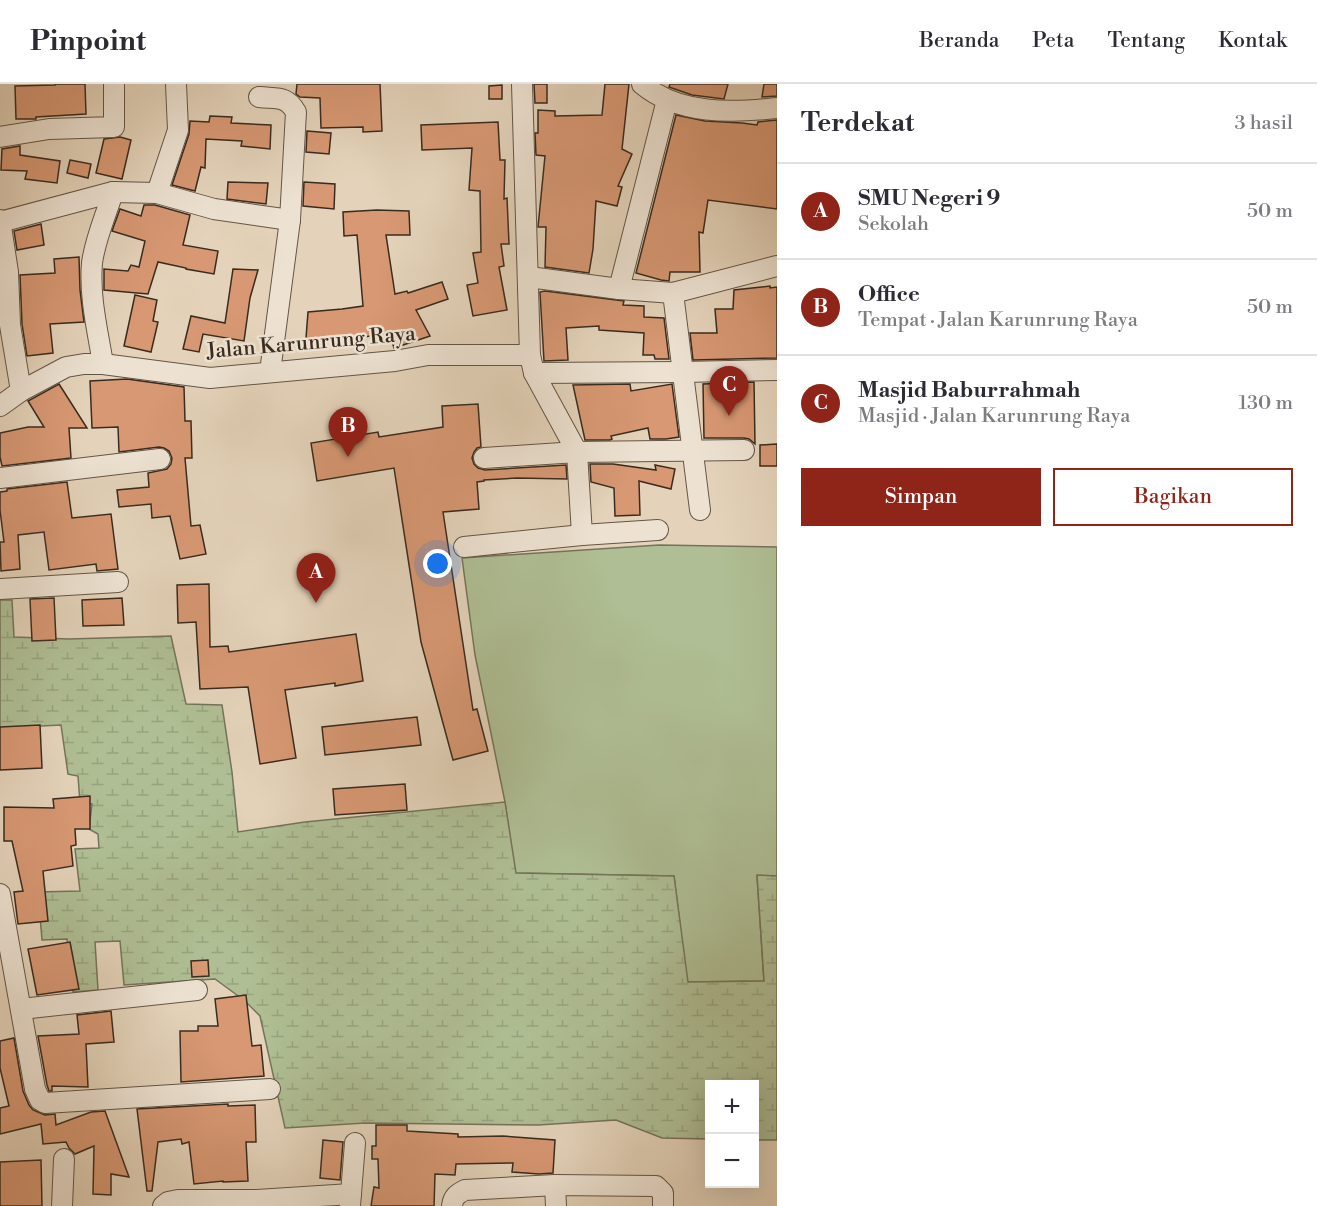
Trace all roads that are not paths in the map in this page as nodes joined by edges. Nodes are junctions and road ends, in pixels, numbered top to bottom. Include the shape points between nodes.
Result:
1 (114, 84) edge
2 (176, 84) edge
3 (522, 84) edge
4 (642, 84) edge
5 (259, 98) dead end
6 (667, 100) junction
7 (777, 108) edge
8 (0, 137) edge
9 (113, 192) junction
10 (157, 193) junction
11 (290, 220) junction
12 (0, 221) edge
13 (777, 267) edge
14 (529, 277) junction
15 (619, 289) junction
16 (673, 293) junction
17 (104, 364) junction
18 (532, 364) junction
19 (777, 370) edge
20 (270, 372) junction
21 (682, 372) junction
22 (21, 391) junction
23 (0, 406) edge
24 (692, 450) junction
25 (744, 450) dead end
26 (577, 452) junction
27 (484, 458) dead end
28 (160, 459) dead end
29 (0, 478) edge
30 (700, 510) dead end
31 (658, 530) dead end
32 (582, 535) junction
33 (464, 547) dead end
34 (118, 582) dead end
35 (0, 589) edge
36 (0, 894) edge
37 (197, 990) dead end
38 (21, 1009) junction
39 (270, 1089) dead end
40 (355, 1143) dead end
41 (64, 1159) dead end
42 (555, 1185) junction
43 (351, 1200) edge
44 (256, 1203) edge
45 (62, 1206) edge
46 (163, 1206) edge
47 (452, 1206) edge
48 (556, 1206) edge
49 (663, 1206) edge

1 - 8 street via 114,127 49,129
2 - 10 street via 178,130
3 - 14 street
4 - 6 street
5 - 11 street via 286,100 296,112
6 - 7 street via 718,111
6 - 15 street
9 - 10 street
9 - 12 street
9 - 17 street via 92,262 91,288
10 - 11 street via 214,209
11 - 20 street
12 - 22 street
13 - 16 street
14 - 15 street
14 - 18 street
15 - 16 street
16 - 21 street
17 - 20 street, Jalan Karunrung Raya via 210,378
17 - 22 street, Jalan Karunrung Raya via 66,367
18 - 20 street, Jalan Karunrung Raya via 428,355
18 - 21 street, Jalan Karunrung Raya
18 - 26 street
19 - 21 street, Jalan Karunrung Raya
21 - 24 street
22 - 23 street, Jalan Karunrung Raya
24 - 25 street
24 - 26 street
24 - 30 street
26 - 27 street
26 - 32 street
28 - 29 street
31 - 32 street
32 - 33 street
34 - 35 street
36 - 38 street
37 - 38 street
38 - 39 street via 35,1089 45,1102
40 - 43 street
41 - 45 street
42 - 47 street via 465,1190 452,1199
42 - 48 street
42 - 49 street via 656,1186 663,1193
43 - 44 street
44 - 46 street via 178,1200

